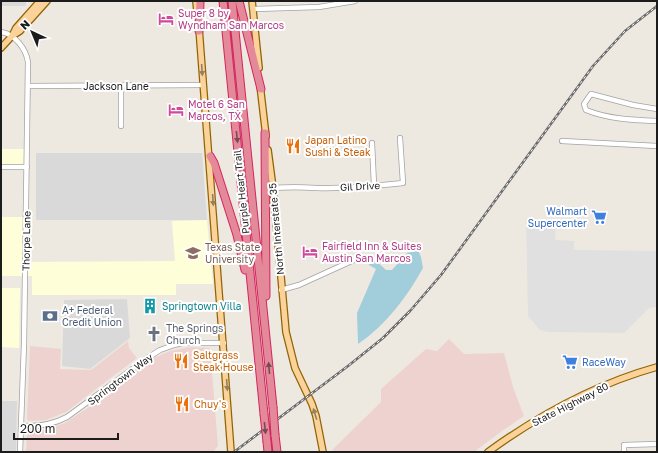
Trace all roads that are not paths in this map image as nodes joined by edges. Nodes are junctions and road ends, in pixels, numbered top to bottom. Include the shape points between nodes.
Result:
1 (47, 1) edge
2 (196, 1) edge
3 (200, 1) edge
4 (223, 1) edge
5 (232, 1) edge
6 (239, 1) edge
7 (252, 1) edge
8 (355, 1) edge
9 (40, 3) edge
10 (252, 9) junction
11 (199, 31) junction
12 (1, 32) edge
13 (12, 36) junction
14 (1, 48) edge
15 (121, 85) junction
16 (203, 85) junction
17 (28, 86) junction
18 (261, 89) junction
19 (657, 109) edge
20 (657, 121) edge
21 (122, 126) dead end
22 (265, 133) junction
23 (400, 138) dead end
24 (562, 141) dead end
25 (372, 143) dead end
26 (657, 146) edge
27 (210, 156) junction
28 (1, 167) edge
29 (27, 167) junction
30 (374, 185) junction
31 (273, 188) junction
32 (356, 259) dead end
33 (281, 290) junction
34 (264, 322) junction
35 (224, 343) junction
36 (258, 349) junction
37 (657, 367) edge
38 (21, 426) junction
39 (657, 444) edge
40 (20, 452) edge
41 (231, 452) edge
42 (268, 452) edge
43 (277, 452) edge
44 (323, 452) edge
45 (488, 452) edge
46 (624, 452) edge

1 - 9 main road
2 - 11 main road
3 - 11 highway
4 -> 36 highway, Purple Heart Trail
5 - 34 highway, Purple Heart Trail
6 - 18 highway
7 - 10 main road, North Interstate 35
8 - 10 street via 319,7
9 - 13 main road via 16,28
10 - 18 main road, North Interstate 35
11 -> 16 main road
12 - 13 street
13 - 14 main road
13 - 17 street, Thorpe Lane via 22,45 27,56
15 - 16 street, Jackson Lane
15 - 17 street, Jackson Lane
15 - 21 street
16 - 27 main road
17 - 29 street, Thorpe Lane
18 - 22 main road, North Interstate 35
19 - 20 street via 591,94 584,104 586,110 596,114
22 - 31 main road, North Interstate 35
22 - 34 highway
23 - 30 street, Gil Drive via 403,183
24 - 26 street
25 - 30 street
27 -> 35 main road
27 - 36 highway via 241,249
28 - 29 street
29 - 38 street, Thorpe Lane
30 - 31 street, Gil Drive
31 - 33 main road, North Interstate 35
32 - 33 street via 299,285
44 -> 33 main road, North Interstate 35 via 316,416 295,368 289,346
43 -> 34 highway, Purple Heart Trail, bridge
35 - 38 street, Springtown Way via 168,347 149,357 56,423
35 -> 41 main road
36 -> 42 highway, Purple Heart Trail, bridge
37 - 45 main road, State Highway 80 via 561,406
38 - 40 street, Thorpe Lane
39 - 46 street via 624,445

